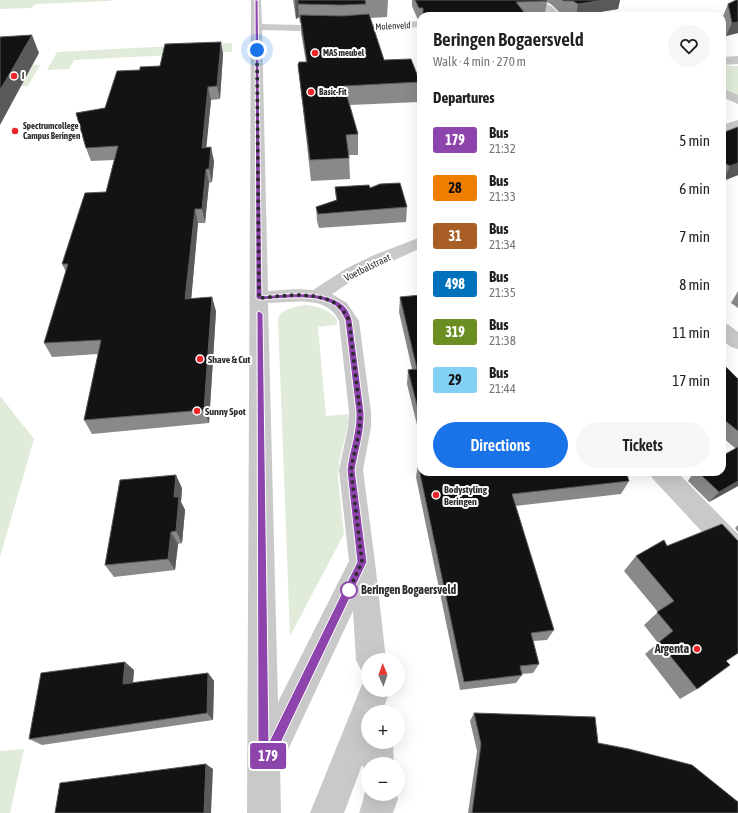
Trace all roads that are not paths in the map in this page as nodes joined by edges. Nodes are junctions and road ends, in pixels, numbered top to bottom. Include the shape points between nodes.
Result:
1 (256, 0) edge
2 (534, 0) edge
3 (553, 12) edge
4 (417, 24) edge
5 (257, 33) junction
6 (738, 60) edge
7 (726, 61) edge
8 (726, 94) edge
9 (738, 100) edge
10 (738, 124) edge
11 (726, 128) edge
12 (417, 244) edge
13 (317, 297) junction
14 (259, 298) junction
15 (726, 333) edge
16 (738, 342) edge
17 (665, 476) edge
18 (738, 552) edge
19 (362, 562) junction
20 (370, 653) edge
21 (374, 698) edge
22 (264, 766) junction
23 (264, 813) edge
24 (327, 813) edge

1 - 5 street
2 - 3 street
4 - 5 street, Molenveld
5 - 14 street
6 - 7 street
8 - 9 street
10 - 11 street
12 - 13 street, Voetbalstraat via 361,268 329,286
13 - 14 street
13 - 19 street via 334,302 344,310 349,320 361,426 351,470
14 - 22 street
15 - 16 street
17 - 18 street
19 - 20 street
19 - 22 street
21 - 24 street
22 - 23 street

